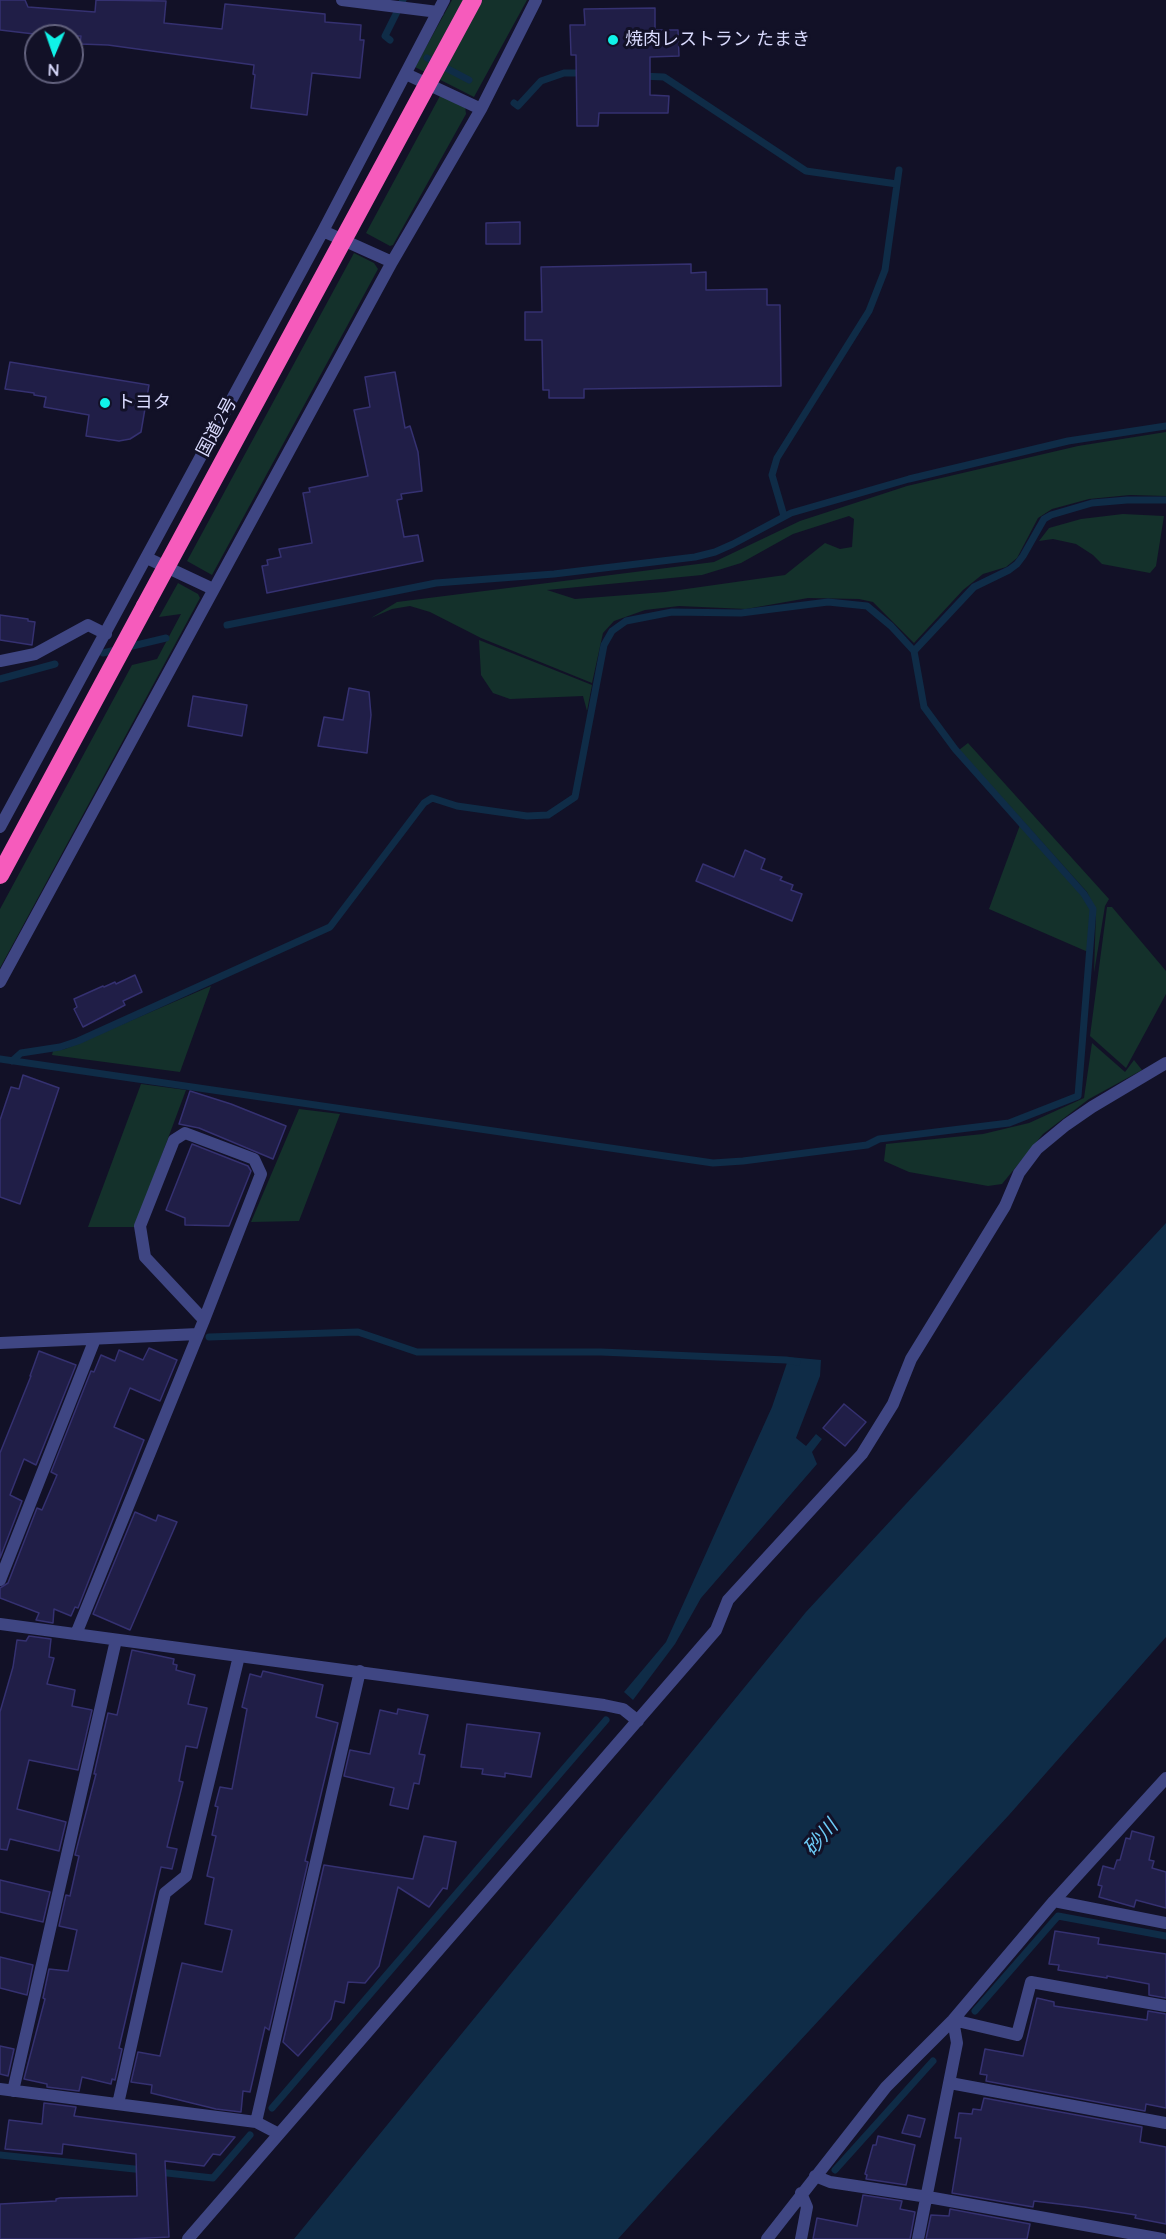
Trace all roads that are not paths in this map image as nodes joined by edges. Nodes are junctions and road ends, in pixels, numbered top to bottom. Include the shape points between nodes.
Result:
1 (342, 0) edge
2 (444, 0) edge
3 (473, 0) edge
4 (536, 0) edge
5 (438, 12) junction
6 (406, 74) junction
7 (481, 109) junction
8 (323, 231) junction
9 (392, 262) junction
10 (147, 558) junction
11 (213, 589) junction
12 (106, 634) junction
13 (0, 661) edge
14 (0, 827) edge
15 (0, 875) edge
16 (0, 982) edge
17 (1166, 1063) edge
18 (204, 1320) junction
19 (198, 1335) junction
20 (95, 1339) junction
21 (0, 1343) edge
22 (0, 1580) edge
23 (1, 1628) edge
24 (76, 1634) junction
25 (116, 1640) junction
26 (238, 1656) junction
27 (360, 1671) junction
28 (638, 1721) junction
29 (1166, 1778) edge
30 (1054, 1901) junction
31 (1166, 1923) edge
32 (1166, 2006) edge
33 (953, 2020) junction
34 (950, 2083) junction
35 (6, 2090) edge
36 (118, 2104) junction
37 (256, 2122) junction
38 (1166, 2123) edge
39 (279, 2134) junction
40 (815, 2176) junction
41 (801, 2193) junction
42 (928, 2197) junction
43 (188, 2239) edge
44 (767, 2239) edge
45 (801, 2239) edge
46 (918, 2239) edge
47 (1162, 2239) edge

1 - 5 street
2 - 5 street
3 - 15 highway, 国道2号, bridge
4 - 7 street
5 - 6 street
6 - 7 street
6 - 8 street
7 - 9 street
8 - 9 street
8 - 10 street
9 - 11 street
10 - 11 street
10 - 12 street
11 - 16 street
12 - 13 street via 88,625 35,654
12 - 14 street
17 - 28 street via 1092,1107 1037,1149 910,1359 892,1404 862,1454 728,1600 716,1630
18 - 18 street via 261,1174 254,1159 185,1133 174,1140 140,1226 145,1257
18 - 19 street
19 - 20 street
19 - 24 street
20 - 21 street
20 - 22 street
23 - 24 street
24 - 25 street
25 - 26 street
25 - 35 street
26 - 27 street
26 - 36 street via 186,1876 165,1893
27 - 28 street via 604,1705 623,1709
27 - 37 street
28 - 39 street
29 - 30 street
30 - 31 street
30 - 33 street
32 - 33 street via 1031,1982 1017,2035
33 - 34 street via 957,2043
33 - 40 street via 886,2087
34 - 38 street
34 - 42 street
35 - 36 street
36 - 37 street
37 - 39 street
39 - 43 street
40 - 41 street
40 - 42 street via 830,2182
41 - 44 street
41 - 45 street via 807,2207
42 - 46 street
42 - 47 street

